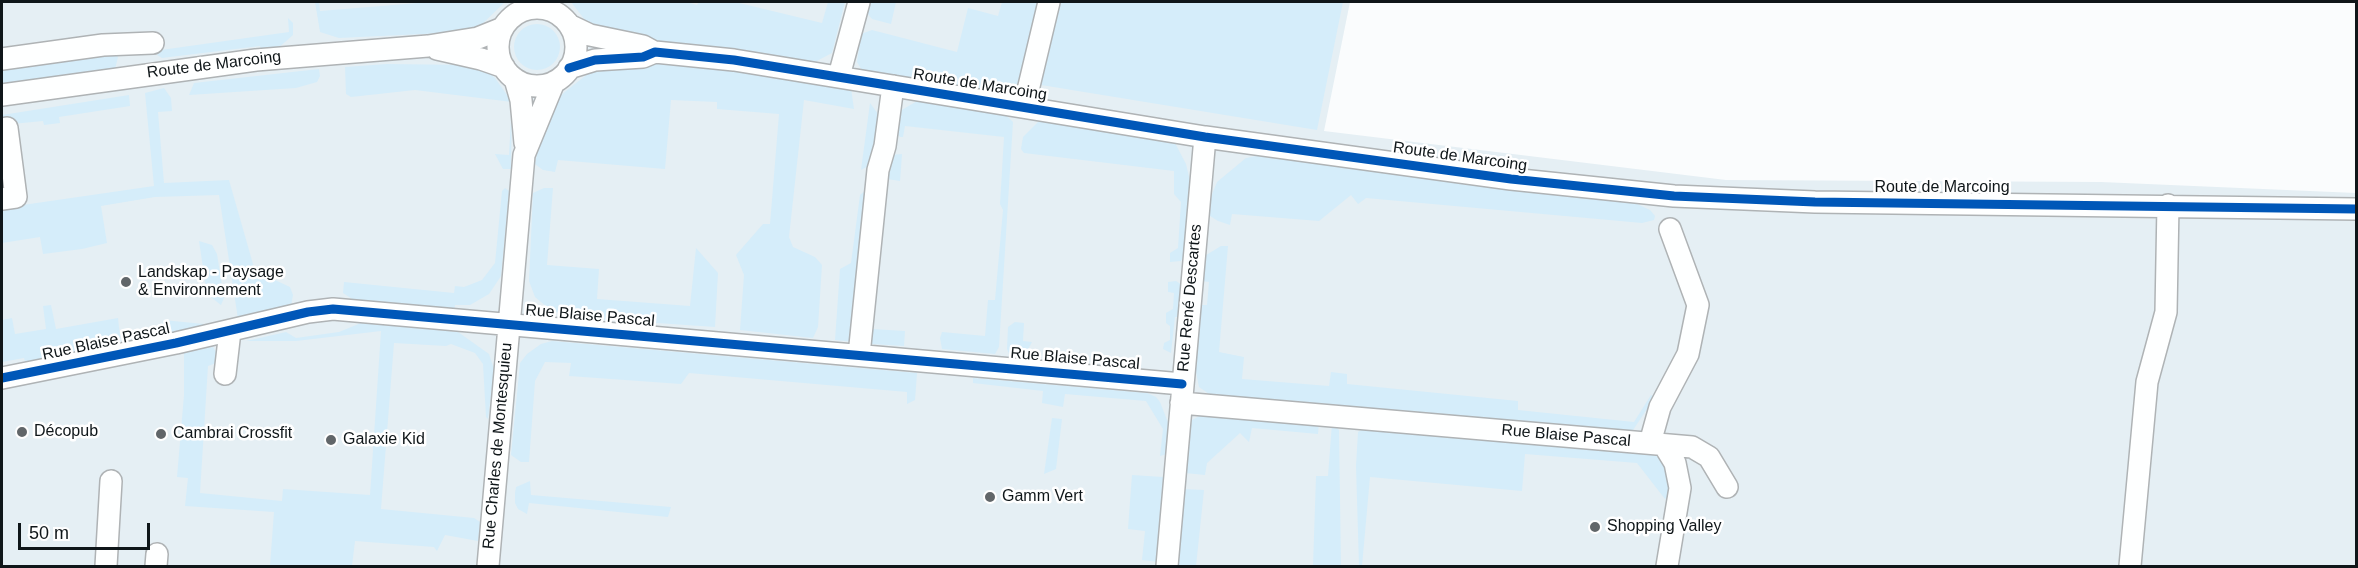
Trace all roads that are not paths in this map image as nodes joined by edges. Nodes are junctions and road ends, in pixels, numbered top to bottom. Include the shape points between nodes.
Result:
1 (859, 2) edge
2 (1049, 2) edge
3 (561, 14) edge
4 (511, 15) edge
5 (153, 43) dead end
6 (428, 46) junction
7 (655, 52) junction
8 (2, 59) edge
9 (509, 73) junction
10 (562, 75) junction
11 (839, 76) junction
12 (893, 86) junction
13 (2, 95) edge
14 (1024, 107) junction
15 (1205, 137) junction
16 (4, 140) edge
17 (525, 147) junction
18 (7, 168) edge
19 (2, 199) edge
20 (2168, 205) junction
21 (2356, 209) edge
22 (1670, 229) dead end
23 (509, 324) junction
24 (230, 331) junction
25 (859, 355) junction
26 (225, 374) dead end
27 (2, 378) edge
28 (1182, 393) junction
29 (1657, 444) junction
30 (111, 481) dead end
31 (1727, 487) dead end
32 (106, 567) edge
33 (488, 567) edge
34 (1167, 567) edge
35 (1667, 567) edge
36 (2130, 567) edge

1 - 11 street
2 - 14 street
3 - 4 street via 540,8
3 - 7 street, Route de Marcoing via 590,35
3 - 10 street via 575,47
4 - 6 street, Route de Marcoing via 478,38
4 - 9 street via 498,48
5 - 8 street via 103,45
6 - 9 street, Route de Marcoing
6 - 13 street, Route de Marcoing via 222,64
7 - 10 street, Route de Marcoing via 642,57 595,60
7 - 11 street, Route de Marcoing
9 - 10 street via 534,86
9 - 17 street, Rue Charles de Montesquieu via 521,100
10 - 17 street, Rue Charles de Montesquieu
11 - 12 street, Route de Marcoing
12 - 14 street, Route de Marcoing
12 - 25 street via 878,170
14 - 15 street, Route de Marcoing
15 - 20 street, Route de Marcoing via 1511,179 1674,196 1815,202
15 - 28 street, Rue René Descartes
16 - 18 street
17 - 23 street, Rue Charles de Montesquieu
18 - 19 street via 16,197
20 - 21 street, Route de Marcoing
20 - 36 street via 2166,312 2147,382
22 - 29 street via 1698,304 1688,354 1660,407
23 - 24 street, Rue Blaise Pascal via 333,309
23 - 25 street, Rue Blaise Pascal
23 - 33 street, Rue Charles de Montesquieu
24 - 26 street
24 - 27 street, Rue Blaise Pascal
25 - 28 street, Rue Blaise Pascal
28 - 29 street, Rue Blaise Pascal
28 - 34 street, Rue René Descartes
29 - 31 street, Rue Blaise Pascal via 1692,447 1709,457
29 - 35 street via 1675,463 1680,488
30 - 32 street

